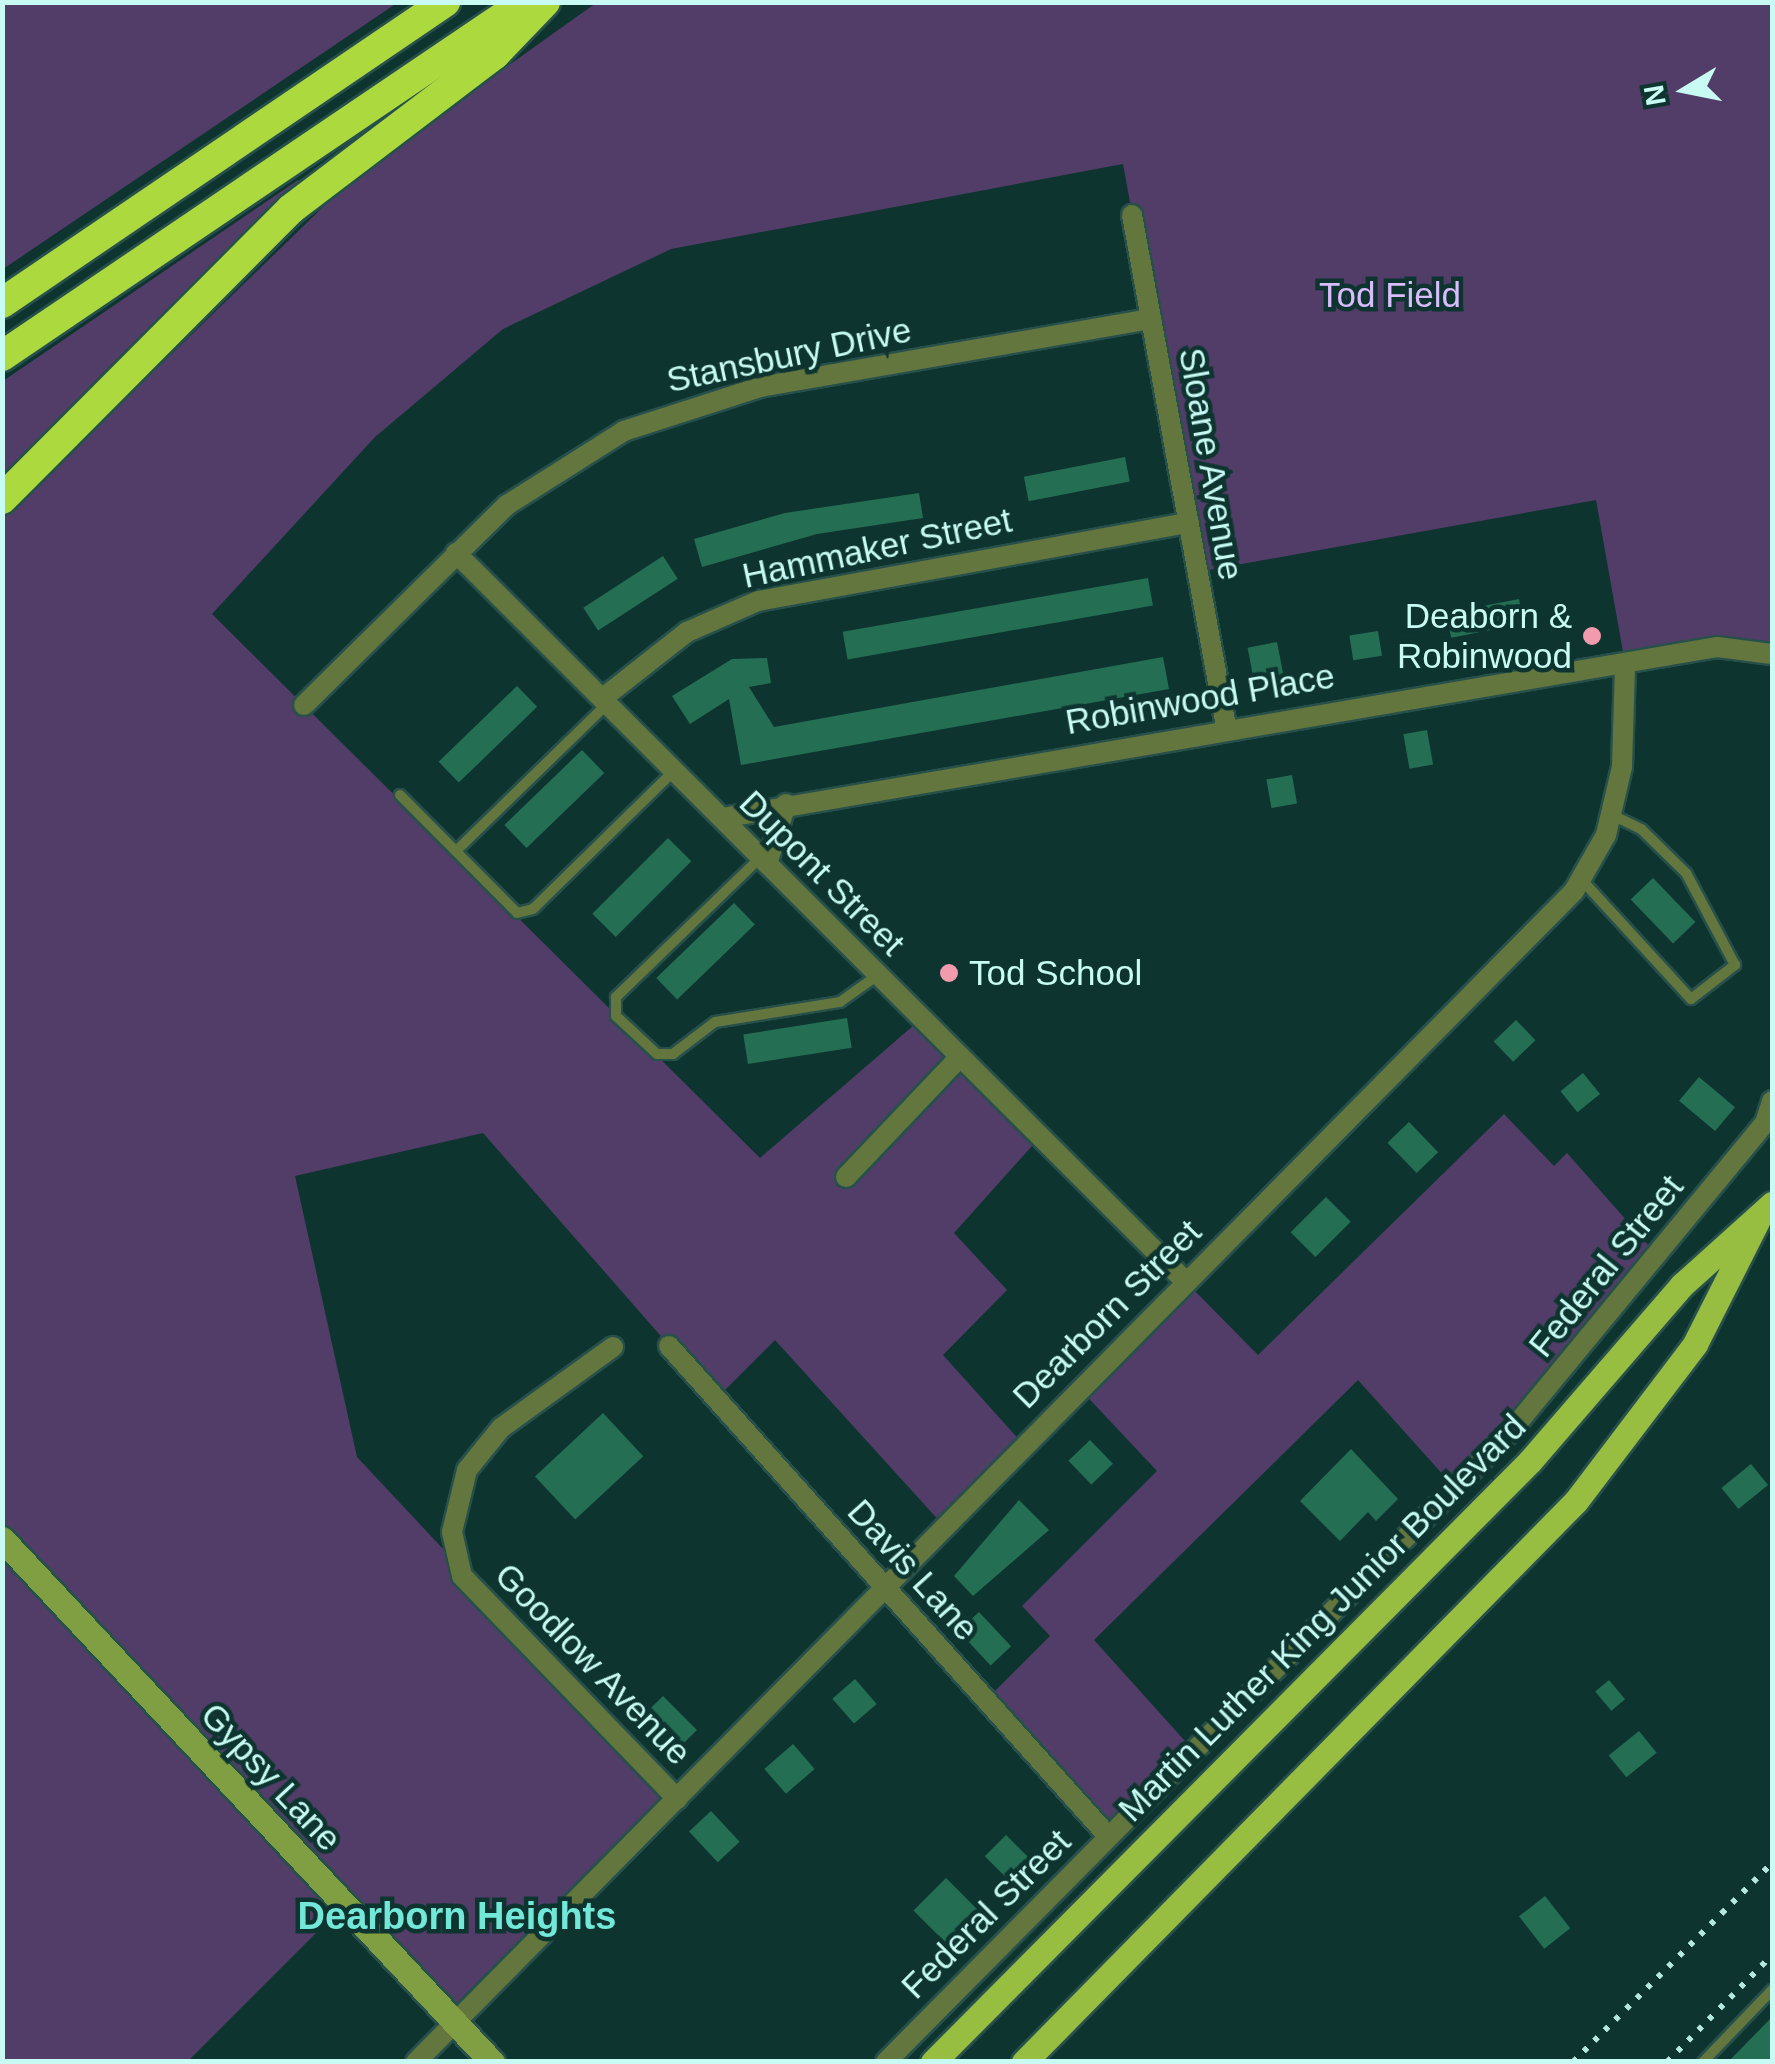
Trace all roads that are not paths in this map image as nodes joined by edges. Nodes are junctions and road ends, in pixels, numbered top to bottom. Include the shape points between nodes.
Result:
1 (445, 2) edge
2 (525, 2) edge
3 (545, 2) edge
4 (1132, 214) dead end
5 (2, 303) edge
6 (1152, 319) junction
7 (2, 356) edge
8 (2, 499) edge
9 (1189, 523) junction
10 (456, 553) junction
11 (1772, 654) edge
12 (1626, 663) junction
13 (605, 700) junction
14 (304, 706) dead end
15 (1226, 726) junction
16 (675, 770) junction
17 (400, 795) dead end
18 (786, 804) junction
19 (1611, 815) junction
20 (722, 818) junction
21 (456, 851) junction
22 (764, 861) junction
23 (1581, 879) junction
24 (878, 975) junction
25 (960, 1057) junction
26 (1772, 1101) edge
27 (846, 1178) dead end
28 (1765, 1212) edge
29 (1186, 1282) junction
30 (669, 1346) dead end
31 (613, 1347) dead end
32 (2, 1538) edge
33 (884, 1586) junction
34 (677, 1799) junction
35 (1108, 1837) junction
36 (1772, 1990) edge
37 (454, 2022) junction
38 (416, 2062) edge
39 (492, 2062) edge
40 (886, 2062) edge
41 (933, 2062) edge
42 (1024, 2062) edge
43 (1703, 2062) edge

1 - 5 highway
2 - 7 highway
3 - 8 highway via 495,54 291,210
4 - 6 street, Sloane Avenue
6 - 9 street, Sloane Avenue
6 - 10 street, Stansbury Drive via 680,408 557,468
9 - 13 street, Hammaker Street via 758,601 687,632
9 - 15 street, Sloane Avenue
10 - 13 street, Dupont Street
10 - 14 street, Stansbury Drive
11 - 12 street via 1717,647
12 - 15 street, Robinwood Place
12 - 19 street, Dearborn Street via 1622,767
13 - 16 street, Dupont Street
13 - 21 lane
15 - 18 street, Robinwood Place
16 - 20 street, Dupont Street
16 - 21 lane via 532,909 518,913
17 - 21 lane
18 - 20 street, Robinwood Place
18 - 22 street
19 - 23 street, Dearborn Street
19 - 23 lane via 1641,829 1686,873 1735,964 1691,999
20 - 22 street, Dupont Street
22 - 24 street, Dupont Street
22 - 24 lane via 616,998 616,1016 657,1054 673,1054 715,1022 840,1002
23 - 29 street, Dearborn Street
24 - 25 street, Dupont Street
25 - 27 street
25 - 29 street, Dupont Street
26 - 35 street, Federal Street via 1765,1123 1511,1431
28 - 41 main road, Martin Luther King Junior Boulevard via 1682,1285 1517,1474
28 - 42 main road, Martin Luther King Junior Boulevard via 1703,1332 1576,1501
29 - 33 street, Dearborn Street
30 - 33 street, Davis Lane
31 - 34 street, Goodlow Avenue via 502,1428 467,1470 452,1532 462,1576
32 - 37 main road, Gypsy Lane
33 - 34 street, Dearborn Street
33 - 35 street, Davis Lane
34 - 37 street, Dearborn Street
35 - 40 street, Federal Street
36 - 43 lane
37 - 38 street, Dearborn Street
37 - 39 main road, Gypsy Lane

